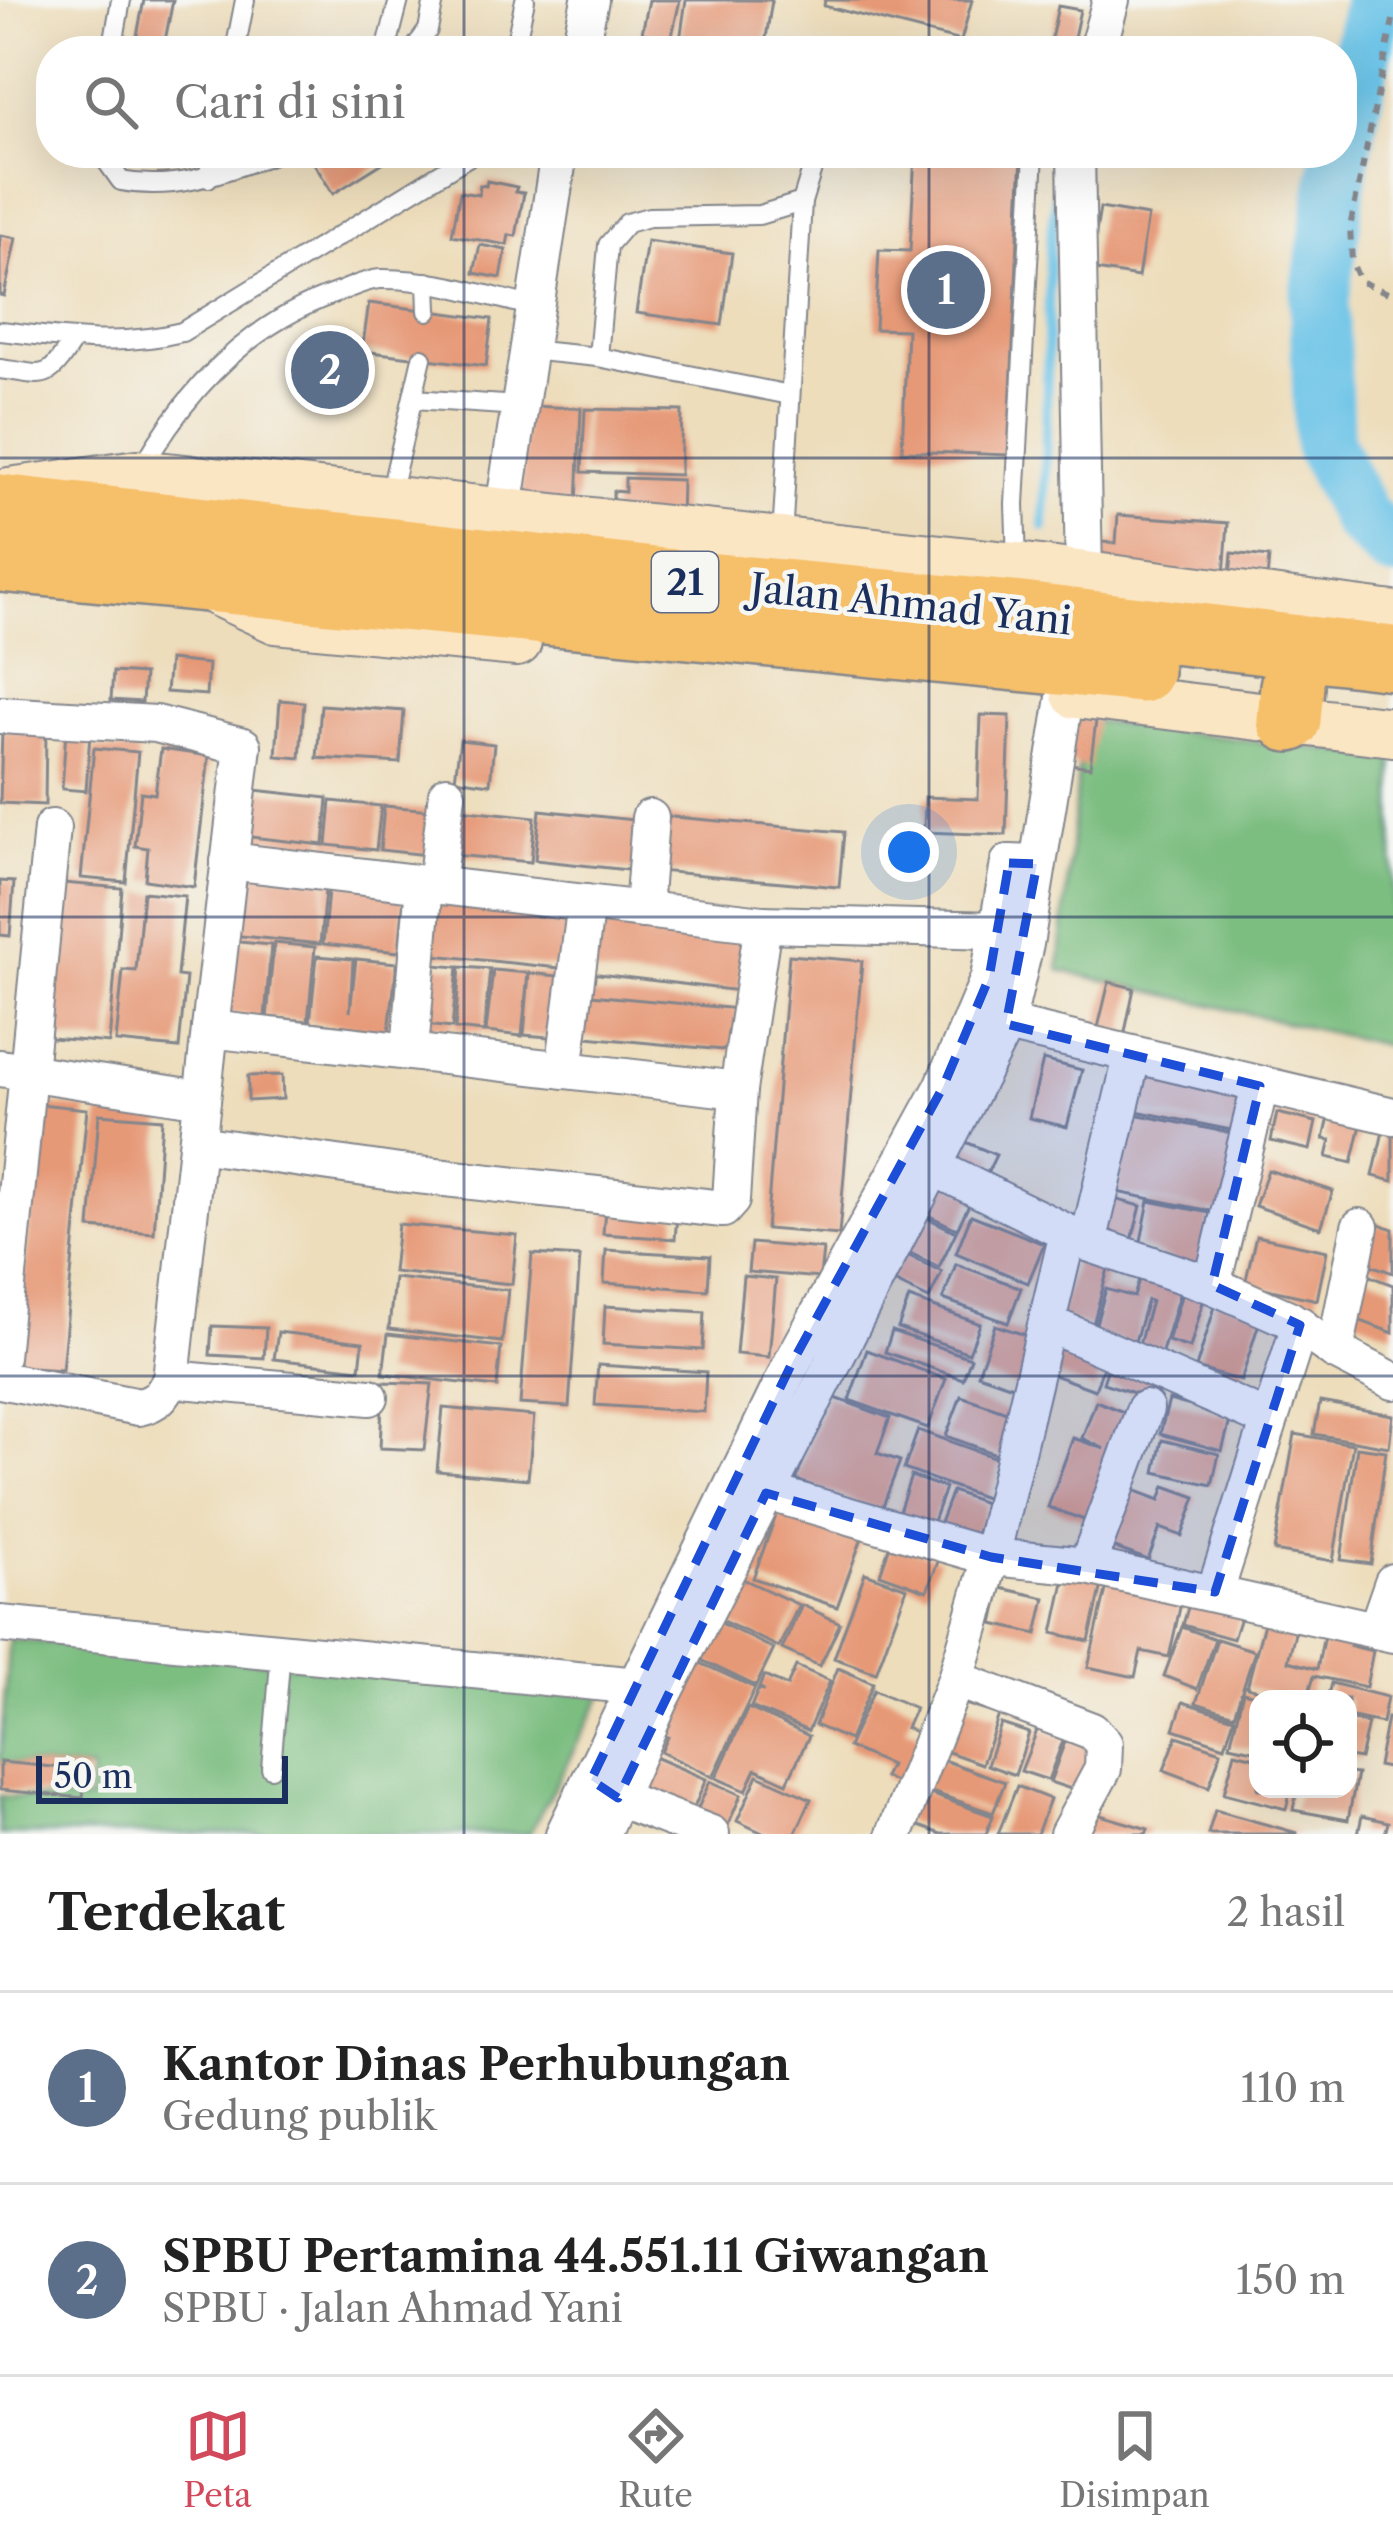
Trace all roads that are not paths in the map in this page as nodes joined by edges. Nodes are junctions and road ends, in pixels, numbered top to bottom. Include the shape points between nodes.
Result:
1 (121, 0) edge
2 (245, 0) edge
3 (399, 0) edge
4 (434, 0) edge
5 (525, 0) edge
6 (590, 0) edge
7 (1111, 0) edge
8 (115, 36) edge
9 (238, 36) edge
10 (390, 36) edge
11 (424, 36) edge
12 (517, 36) edge
13 (582, 36) edge
14 (1101, 36) edge
15 (112, 168) edge
16 (210, 168) edge
17 (235, 168) edge
18 (449, 168) edge
19 (557, 168) edge
20 (813, 168) edge
21 (1054, 168) edge
22 (1056, 168) edge
23 (208, 178) junction
24 (802, 202) junction
25 (427, 282) junction
26 (535, 307) junction
27 (428, 311) dead end
28 (0, 331) edge
29 (72, 342) junction
30 (528, 350) junction
31 (598, 357) junction
32 (422, 358) dead end
33 (0, 369) edge
34 (790, 395) junction
35 (414, 399) junction
36 (519, 406) junction
37 (138, 474) junction
38 (11, 496) edge
39 (388, 503) junction
40 (502, 515) junction
41 (781, 545) junction
42 (0, 560) edge
43 (1017, 567) junction
44 (1084, 576) junction
45 (187, 578) junction
46 (651, 602) junction
47 (1297, 664) junction
48 (1380, 675) edge
49 (1066, 692) junction
50 (0, 715) edge
51 (447, 794) dead end
52 (650, 818) dead end
53 (52, 828) dead end
54 (230, 861) junction
55 (1027, 864) junction
56 (430, 885) junction
57 (586, 903) junction
58 (643, 910) junction
59 (764, 924) junction
60 (996, 930) junction
61 (1006, 1024) junction
62 (210, 1029) junction
63 (410, 1050) junction
64 (1132, 1057) junction
65 (14, 1069) edge
66 (564, 1070) junction
67 (1260, 1086) junction
68 (738, 1090) junction
69 (202, 1100) junction
70 (1393, 1116) edge
71 (198, 1144) junction
72 (931, 1166) junction
73 (1360, 1227) dead end
74 (1078, 1238) junction
75 (1212, 1285) junction
76 (1049, 1324) junction
77 (1300, 1324) junction
78 (1335, 1351) junction
79 (0, 1357) edge
80 (171, 1379) junction
81 (0, 1380) edge
82 (1393, 1381) edge
83 (370, 1397) dead end
84 (1145, 1408) dead end
85 (1269, 1420) junction
86 (750, 1487) junction
87 (991, 1557) junction
88 (1087, 1566) junction
89 (1393, 1582) edge
90 (1215, 1592) junction
91 (0, 1624) edge
92 (1385, 1631) edge
93 (281, 1651) junction
94 (956, 1678) junction
95 (649, 1692) junction
96 (271, 1768) dead end
97 (604, 1789) junction
98 (564, 1834) edge
99 (601, 1834) edge
100 (711, 1834) edge
101 (895, 1834) edge
102 (1069, 1834) edge

1 - 8 lane
2 - 9 lane
3 - 10 lane
4 - 11 lane
5 - 12 lane
6 - 13 street
7 - 14 street
15 - 23 lane via 121,181 153,188
16 - 23 lane
17 - 23 lane
18 - 29 lane via 198,326 154,339
19 - 26 street
20 - 24 lane
21 - 43 lane via 1015,503
22 - 44 street
24 - 31 lane via 759,215 627,223 608,245
24 - 34 lane
25 - 26 lane
25 - 27 lane
25 - 37 lane via 374,279 266,326 170,418
26 - 30 street
28 - 29 lane
29 - 33 lane via 45,374
30 - 31 lane
30 - 36 street
31 - 34 lane
32 - 35 lane
34 - 41 lane
35 - 36 lane
35 - 39 lane
36 - 40 street
37 - 38 street
37 - 39 street
38 - 46 highway, Jalan Ahmad Yani / 21
39 - 40 street
40 - 41 street
41 - 43 street
42 - 45 highway, Jalan Ahmad Yani / 21
43 - 44 street
44 - 47 street
45 - 46 highway, Jalan Ahmad Yani / 21
45 - 49 street via 276,619
46 - 47 highway, Jalan Ahmad Yani / 21 via 1014,613
47 - 48 highway, Jalan Ahmad Yani / 21
47 - 48 street
47 - 49 street
49 - 55 street
50 - 54 street via 156,724 243,746
51 - 56 street
52 - 58 street
53 - 65 street
54 - 56 street
54 - 62 street
55 - 60 street via 1009,863
55 - 61 street via 1025,944
56 - 57 street
56 - 63 street
57 - 58 street
57 - 66 street
58 - 59 street
59 - 60 street
59 - 68 street
60 - 86 street via 989,978 943,1087 792,1363
61 - 64 street
61 - 72 street
62 - 63 street
62 - 69 street
63 - 66 street
64 - 67 street
64 - 74 street
65 - 69 street
65 - 79 street
66 - 68 street
67 - 70 street
67 - 75 street
68 - 71 street via 731,1200 723,1209
69 - 71 street
71 - 80 street
72 - 74 street
72 - 86 street
73 - 78 street
74 - 75 street
74 - 76 street
75 - 77 street
76 - 85 street
76 - 87 street
77 - 78 street
77 - 85 street
78 - 82 street
80 - 81 street via 154,1403 139,1407
80 - 83 street
84 - 88 street
85 - 90 street
86 - 87 street
86 - 95 street
87 - 88 street
87 - 94 street
88 - 90 street
89 - 92 street
90 - 92 street
91 - 93 street
93 - 95 street
93 - 96 lane
94 - 101 street
94 - 102 street via 1092,1731 1103,1744 1103,1769
95 - 97 street
97 - 98 street
97 - 99 street
97 - 100 street

